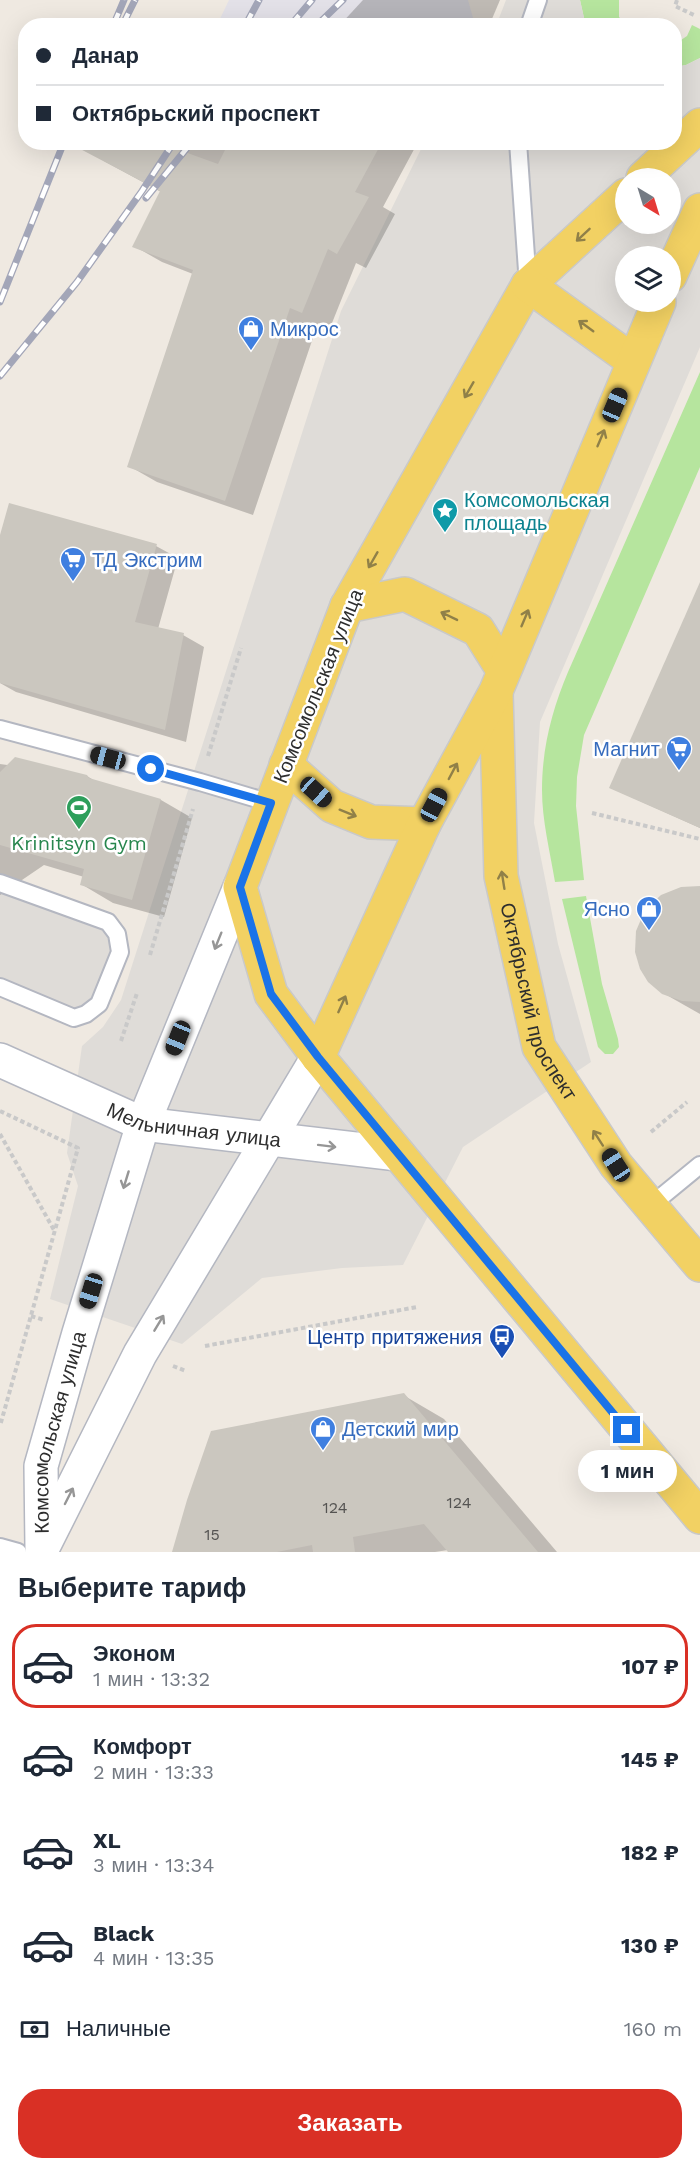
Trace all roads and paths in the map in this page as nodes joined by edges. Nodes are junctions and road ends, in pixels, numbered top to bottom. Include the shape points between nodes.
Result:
1 (538, 0) edge
2 (677, 0) edge
3 (696, 16) dead end
4 (532, 18) edge
5 (700, 125) edge
6 (682, 142) edge
7 (519, 150) edge
8 (673, 150) edge
9 (654, 168) edge
10 (615, 205) edge
11 (700, 210) edge
12 (681, 252) edge
13 (528, 285) junction
14 (655, 312) edge
15 (633, 361) junction
16 (347, 606) junction
17 (241, 648) dead end
18 (500, 681) junction
19 (0, 729) edge
20 (286, 765) junction
21 (201, 782) junction
22 (271, 803) junction
23 (592, 813) dead end
24 (424, 824) junction
25 (700, 839) edge
26 (0, 883) edge
27 (240, 887) junction
28 (148, 960) dead end
29 (0, 987) edge
30 (138, 990) dead end
31 (121, 1041) dead end
32 (318, 1057) junction
33 (0, 1060) edge
34 (687, 1102) dead end
35 (0, 1111) edge
36 (143, 1124) junction
37 (651, 1132) dead end
38 (0, 1134) edge
39 (268, 1139) junction
40 (398, 1154) junction
41 (700, 1165) edge
42 (650, 1206) junction
43 (55, 1231) junction
44 (700, 1265) edge
45 (417, 1307) dead end
46 (31, 1316) junction
47 (44, 1320) dead end
48 (205, 1346) dead end
49 (0, 1426) edge
50 (700, 1517) edge
51 (0, 1547) edge
52 (34, 1551) edge

1 - 4 lane
2 - 3 path via 675,6
5 - 6 main road
7 - 13 lane
8 - 9 main road
10 -> 13 main road, Комсомольская улица
11 - 12 main road
15 -> 13 main road
13 -> 16 main road, Комсомольская улица
14 - 15 main road, Комсомольская улица
18 -> 15 main road, Комсомольская улица
18 -> 16 main road via 478,630 405,594
16 - 20 main road, Комсомольская улица
17 - 21 path
24 -> 18 main road, Комсомольская улица
42 -> 18 main road, Октябрьский проспект via 616,1165 538,1047 501,876
19 - 21 lane
20 - 22 main road, Комсомольская улица
20 -> 24 main road via 332,806 371,822
21 - 22 lane
21 - 28 path
22 - 27 main road, Комсомольская улица
23 - 25 path
32 -> 24 main road, Комсомольская улица
26 - 29 lane via 108,922 117,934 120,952 99,1004 74,1018
27 - 32 main road via 271,994
27 -> 36 main road, Комсомольская улица
30 - 31 path
32 - 39 main road, Комсомольская улица
32 - 40 main road
33 - 36 main road, Мельничная улица
34 - 37 path
35 - 43 path via 78,1148
36 - 39 main road, Мельничная улица
36 -> 52 main road, Комсомольская улица via 41,1467
38 - 43 path
39 -> 40 main road, Мельничная улица
52 -> 39 main road, Комсомольская улица via 140,1354
40 - 50 main road
41 - 42 lane
42 - 44 main road, Октябрьский проспект
43 - 46 path
45 - 48 path
46 - 47 path
46 - 49 path
51 - 52 lane

